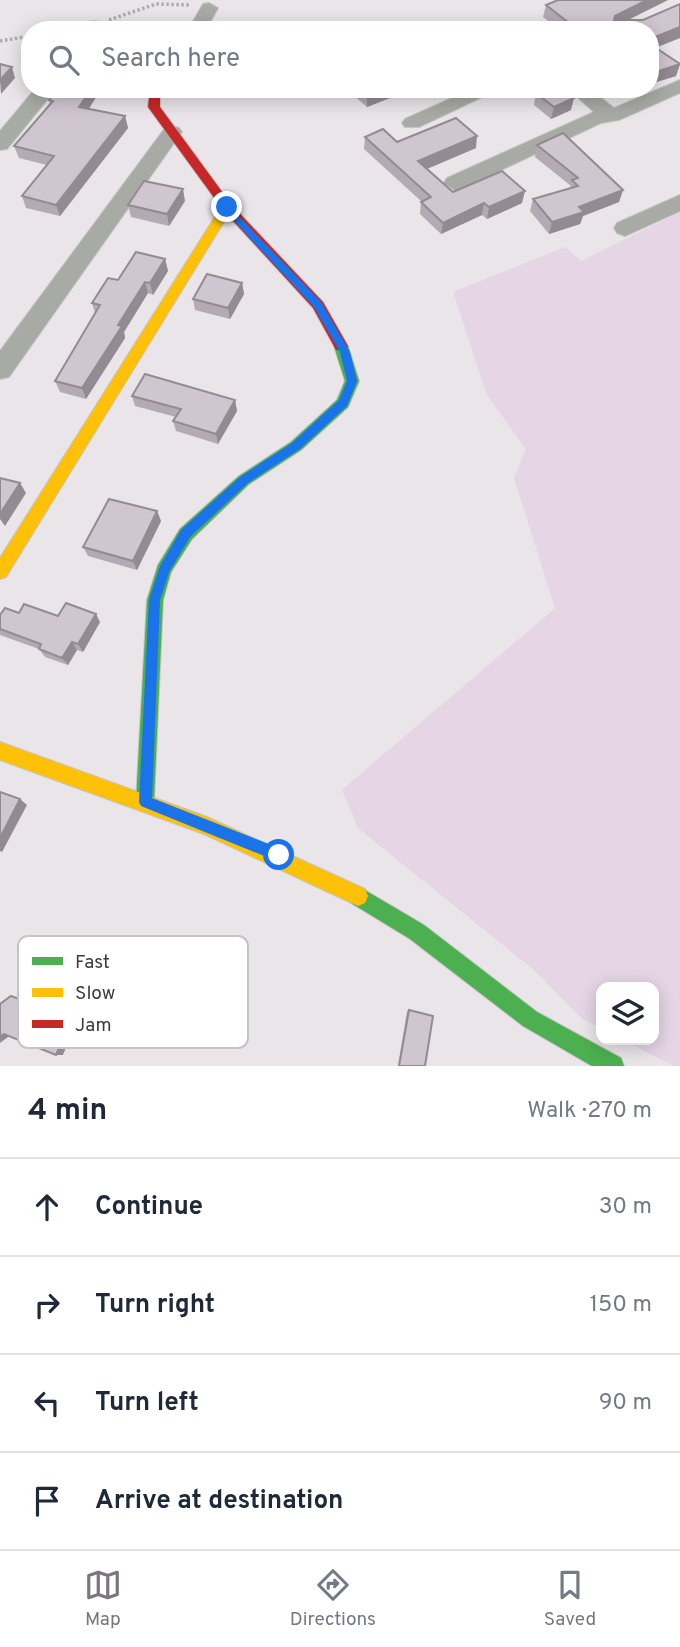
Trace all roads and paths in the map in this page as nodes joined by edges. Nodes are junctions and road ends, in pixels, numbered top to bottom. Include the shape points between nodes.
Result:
1 (179, 0) edge
2 (183, 4) junction
3 (209, 8) joint
4 (107, 21) edge
5 (202, 21) edge
6 (21, 38) edge
7 (0, 41) edge
8 (680, 86) edge
9 (659, 95) edge
10 (38, 98) edge
11 (154, 98) edge
12 (469, 98) edge
13 (589, 98) edge
14 (653, 98) edge
15 (612, 116) junction
16 (412, 123) dead end
17 (172, 132) junction
18 (0, 144) edge
19 (455, 183) dead end
20 (680, 202) edge
21 (227, 207) junction
22 (625, 228) dead end
23 (0, 370) edge
24 (0, 572) edge
25 (0, 751) edge
26 (145, 802) junction
27 (613, 1066) edge

1 - 2 path
2 - 3 path
2 - 4 path via 147,3
3 - 5 street
6 - 7 path
8 - 9 street
10 - 18 street
11 - 17 street via 154,107
12 - 16 street
13 - 15 street
14 - 15 street
15 - 19 street via 597,117
17 - 21 street
17 - 23 street
20 - 22 street
21 - 24 street
21 - 26 street via 317,305 345,352 352,381 344,403 296,446 244,480 186,534 164,570 155,600
25 - 26 street
26 - 27 street via 279,855 405,923 507,1002

